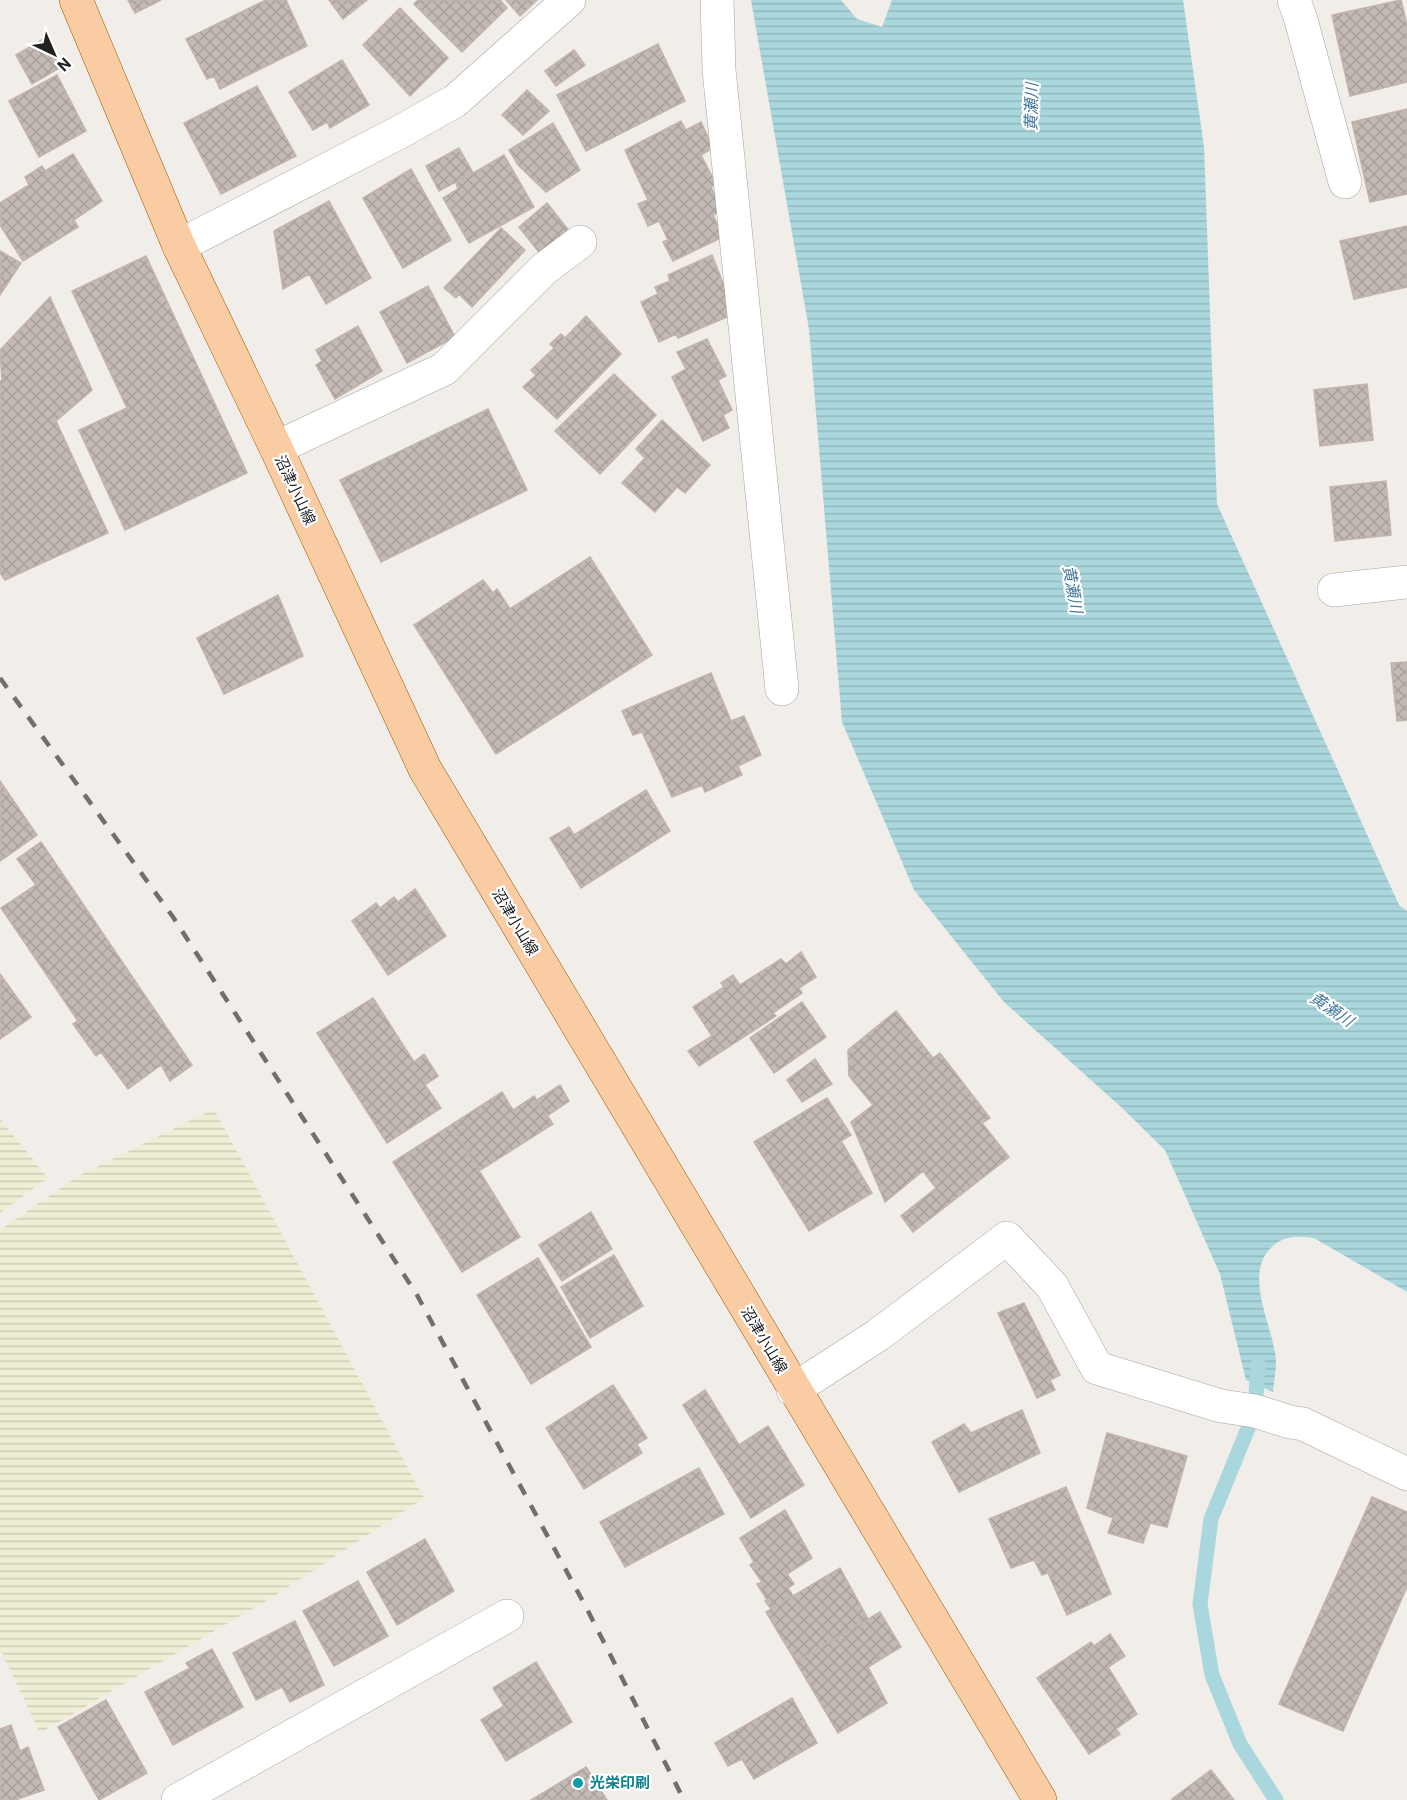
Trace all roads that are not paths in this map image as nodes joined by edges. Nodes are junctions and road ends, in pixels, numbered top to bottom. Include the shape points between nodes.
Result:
1 (76, 0) edge
2 (569, 0) edge
3 (717, 0) edge
4 (1294, 0) edge
5 (1345, 182) dead end
6 (580, 242) dead end
7 (179, 246) junction
8 (276, 448) junction
9 (1407, 582) edge
10 (1334, 591) dead end
11 (782, 688) dead end
12 (793, 1389) junction
13 (1407, 1474) edge
14 (507, 1616) dead end
15 (178, 1800) edge
16 (1040, 1800) edge

1 - 7 main road, 沼津小山線
2 - 7 street via 455,101
3 - 11 street via 718,70
4 - 5 street
6 - 8 street via 544,269 444,369
7 - 8 main road, 沼津小山線
8 - 12 main road, 沼津小山線 via 425,769
9 - 10 street
12 - 13 street via 878,1335 1007,1238 1052,1286 1097,1368 1221,1406 1303,1424
12 - 16 main road, 沼津小山線
14 - 15 street

